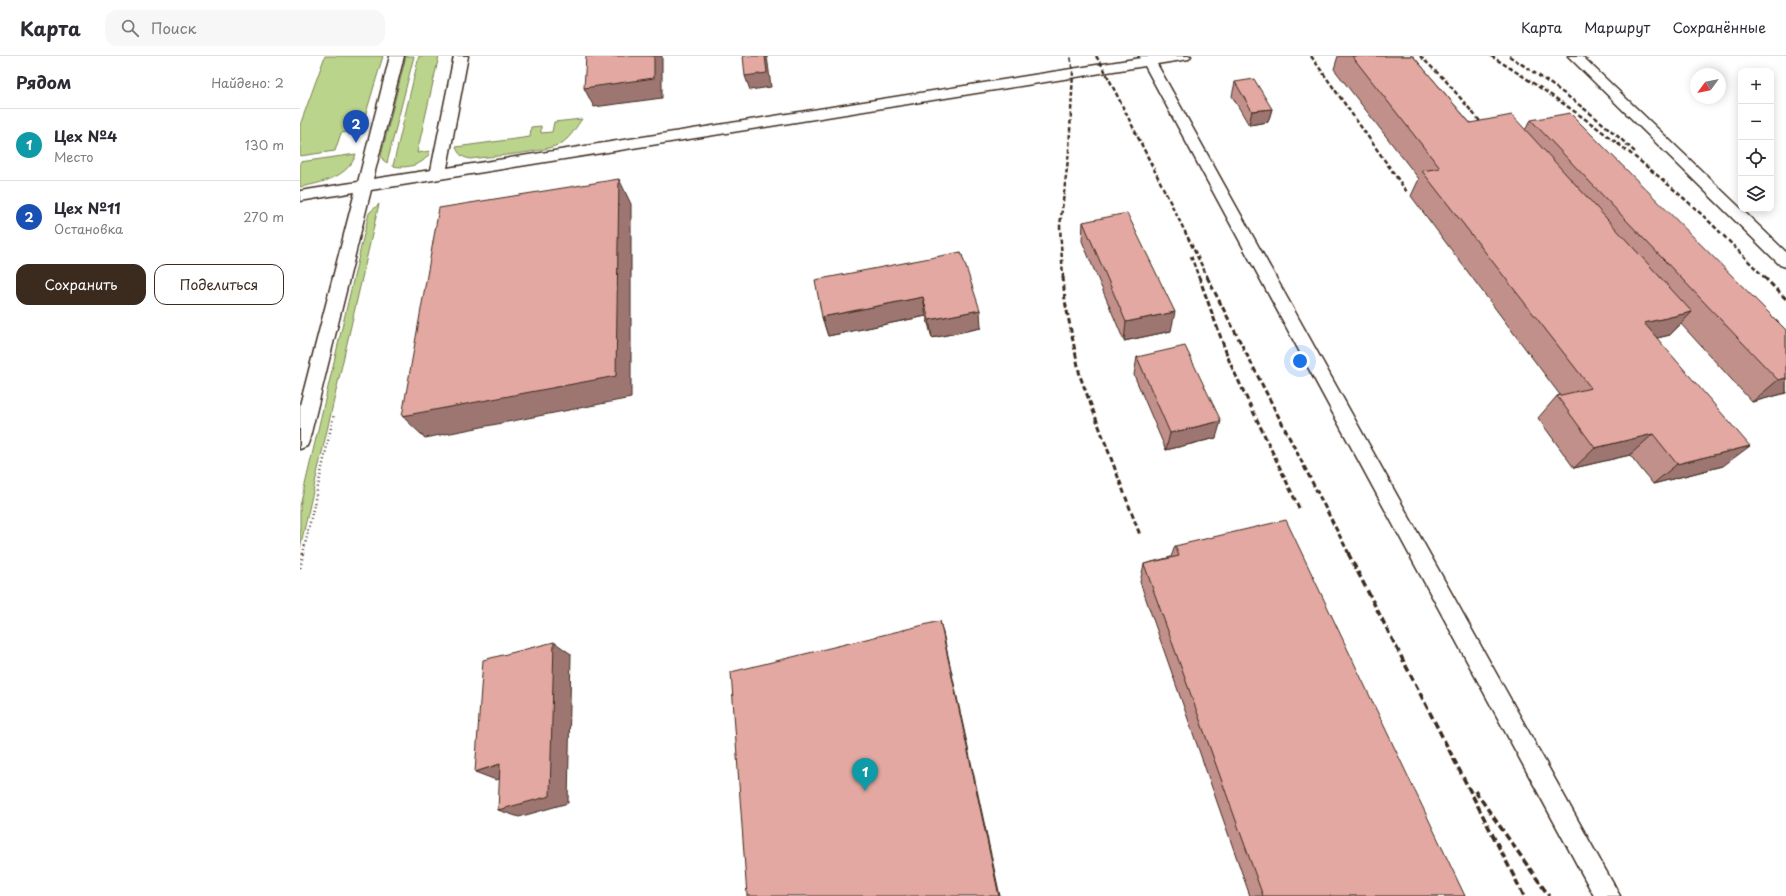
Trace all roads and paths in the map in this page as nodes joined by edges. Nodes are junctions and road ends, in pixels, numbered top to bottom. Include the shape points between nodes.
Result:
1 (397, 56) edge
2 (461, 56) edge
3 (1184, 56) edge
4 (1575, 56) edge
5 (1148, 58) edge
6 (438, 174) junction
7 (364, 186) junction
8 (300, 196) edge
9 (1786, 261) edge
10 (300, 441) edge
11 (1608, 896) edge

1 - 7 lane
2 - 6 lane
3 - 5 lane
4 - 9 lane
5 - 6 lane
5 - 11 lane
6 - 7 lane
7 - 8 lane
7 - 10 lane

